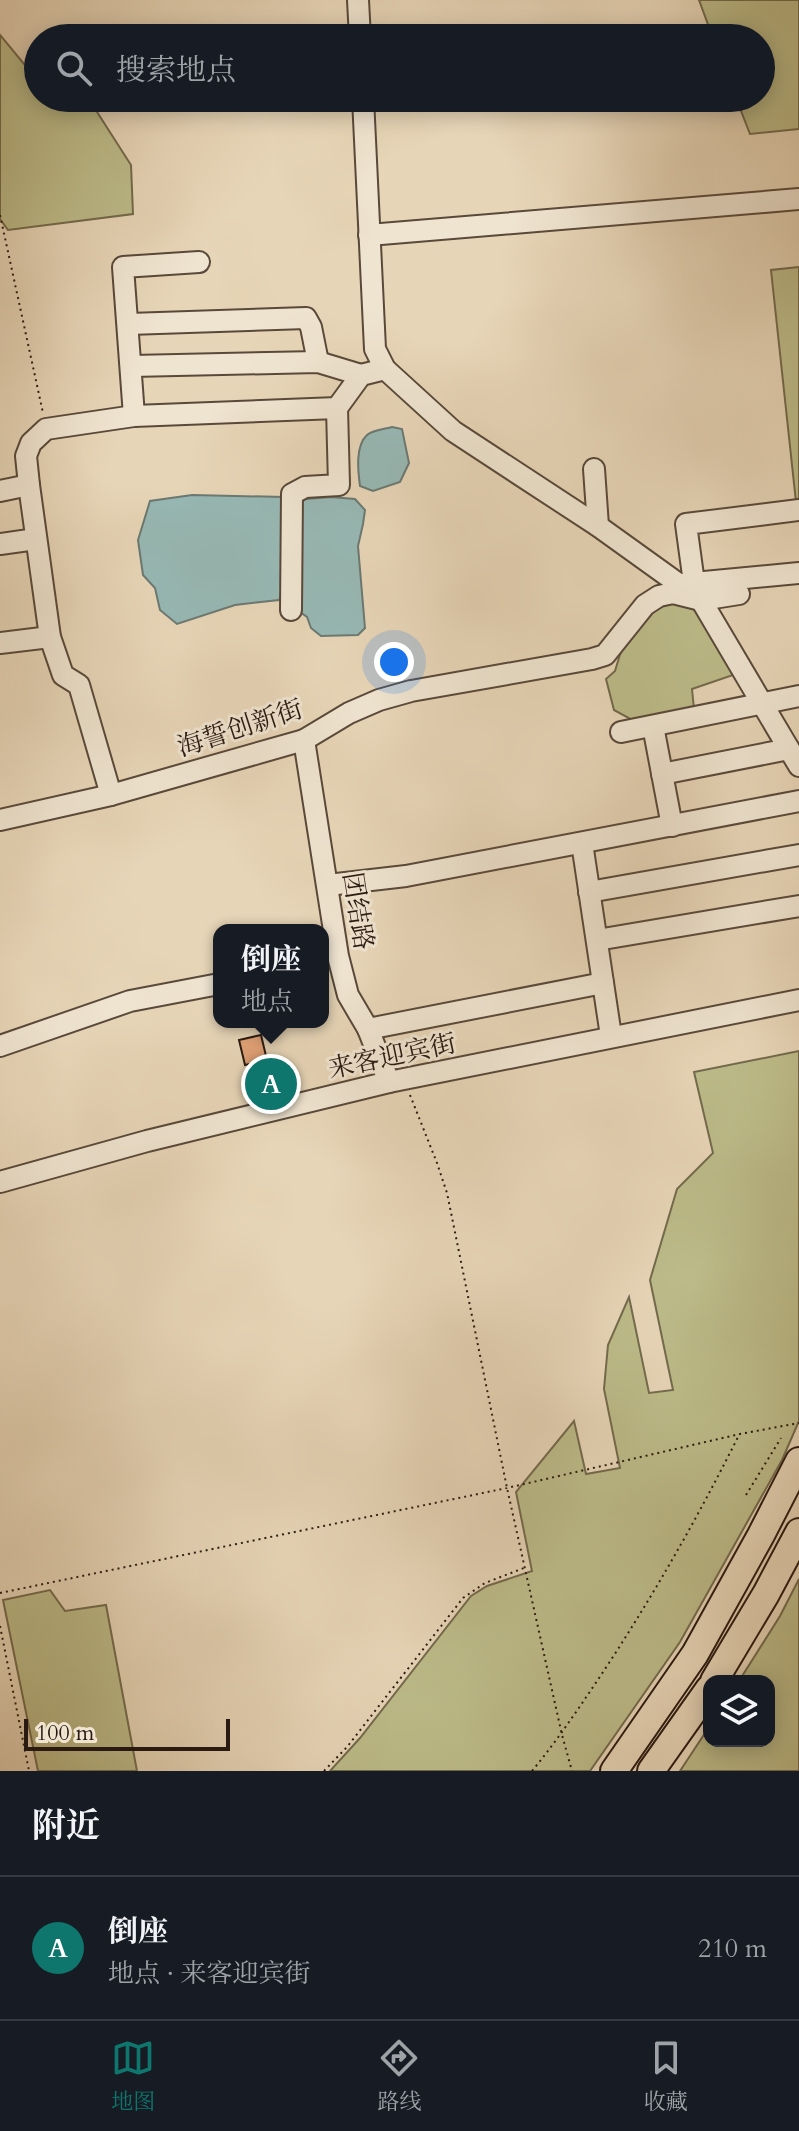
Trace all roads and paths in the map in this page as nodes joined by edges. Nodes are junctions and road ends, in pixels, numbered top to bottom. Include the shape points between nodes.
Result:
1 (358, 0) edge
2 (359, 24) edge
3 (364, 112) edge
4 (799, 199) edge
5 (0, 215) edge
6 (369, 235) junction
7 (199, 262) dead end
8 (129, 324) junction
9 (318, 362) junction
10 (132, 366) junction
11 (385, 369) junction
12 (361, 375) junction
13 (337, 408) junction
14 (134, 416) junction
15 (46, 429) junction
16 (594, 469) dead end
17 (29, 485) junction
18 (0, 491) edge
19 (799, 510) edge
20 (598, 526) junction
21 (36, 539) junction
22 (0, 544) edge
23 (640, 556) junction
24 (799, 573) edge
25 (691, 589) junction
26 (739, 594) dead end
27 (645, 605) junction
28 (291, 610) dead end
29 (50, 637) junction
30 (0, 643) edge
31 (799, 696) edge
32 (763, 703) junction
33 (653, 726) junction
34 (621, 732) dead end
35 (304, 740) junction
36 (794, 757) edge
37 (662, 774) junction
38 (111, 795) junction
39 (799, 801) edge
40 (0, 820) edge
41 (672, 826) junction
42 (582, 843) junction
43 (799, 855) edge
44 (328, 885) junction
45 (589, 892) junction
46 (799, 906) edge
47 (597, 940) junction
48 (331, 958) edge
49 (603, 983) junction
50 (213, 985) edge
51 (799, 1000) edge
52 (368, 1029) junction
53 (611, 1036) junction
54 (0, 1045) edge
55 (396, 1080) junction
56 (0, 1182) edge
57 (799, 1423) edge
58 (740, 1434) junction
59 (781, 1438) dead end
60 (799, 1461) edge
61 (507, 1488) junction
62 (746, 1495) dead end
63 (799, 1532) edge
64 (525, 1568) junction
65 (0, 1593) edge
66 (0, 1626) edge
67 (718, 1675) edge
68 (703, 1697) edge
69 (562, 1735) junction
70 (29, 1771) edge
71 (324, 1771) edge
72 (532, 1771) edge
73 (572, 1771) edge
74 (614, 1771) edge
75 (651, 1771) edge

1 - 2 street
3 - 6 street
4 - 6 street
5 - 15 path
6 - 11 street via 375,349
7 - 8 street via 123,267
8 - 9 street via 306,318
8 - 10 street
9 - 10 street
9 - 12 street
10 - 14 street
11 - 12 street
11 - 20 street via 453,431
12 - 13 street
13 - 14 street
13 - 28 street via 339,485 305,487 292,494
14 - 15 street
15 - 17 street via 26,456
16 - 20 street
17 - 18 street
17 - 21 street
19 - 25 street via 686,524
20 - 23 street
21 - 22 street
21 - 29 street
23 - 25 street
23 - 27 street via 648,574
24 - 25 street
25 - 26 street
25 - 27 street
25 - 32 street
27 - 35 street, 海誓创新街 via 605,655 379,700
29 - 30 street
29 - 38 street via 63,675 79,685
31 - 32 street
32 - 33 street
32 - 36 street
33 - 34 street
33 - 37 street
35 - 38 street, 海誓创新街
35 - 44 street, 团结路
36 - 37 street
37 - 41 street
38 - 40 street, 海誓创新街
39 - 41 street
41 - 42 street
42 - 44 street
42 - 45 street
43 - 45 street
44 - 48 street, 团结路
45 - 47 street
46 - 47 street
47 - 49 street
48 - 52 street, 团结路
49 - 52 street
49 - 53 street
50 - 54 street via 130,1001
51 - 53 street, 来客迎宾街
52 - 55 street, 团结路
53 - 55 street, 来客迎宾街
55 - 56 street, 来客迎宾街
55 - 61 path via 447,1193
57 - 58 path
58 - 61 path
58 - 69 path via 643,1611
59 - 62 path
60 - 74 main road via 695,1654
61 - 64 path
61 - 65 path
63 - 67 main road
64 - 69 path
64 - 71 path via 463,1598
66 - 70 path
68 - 75 main road
69 - 72 path
69 - 73 path

